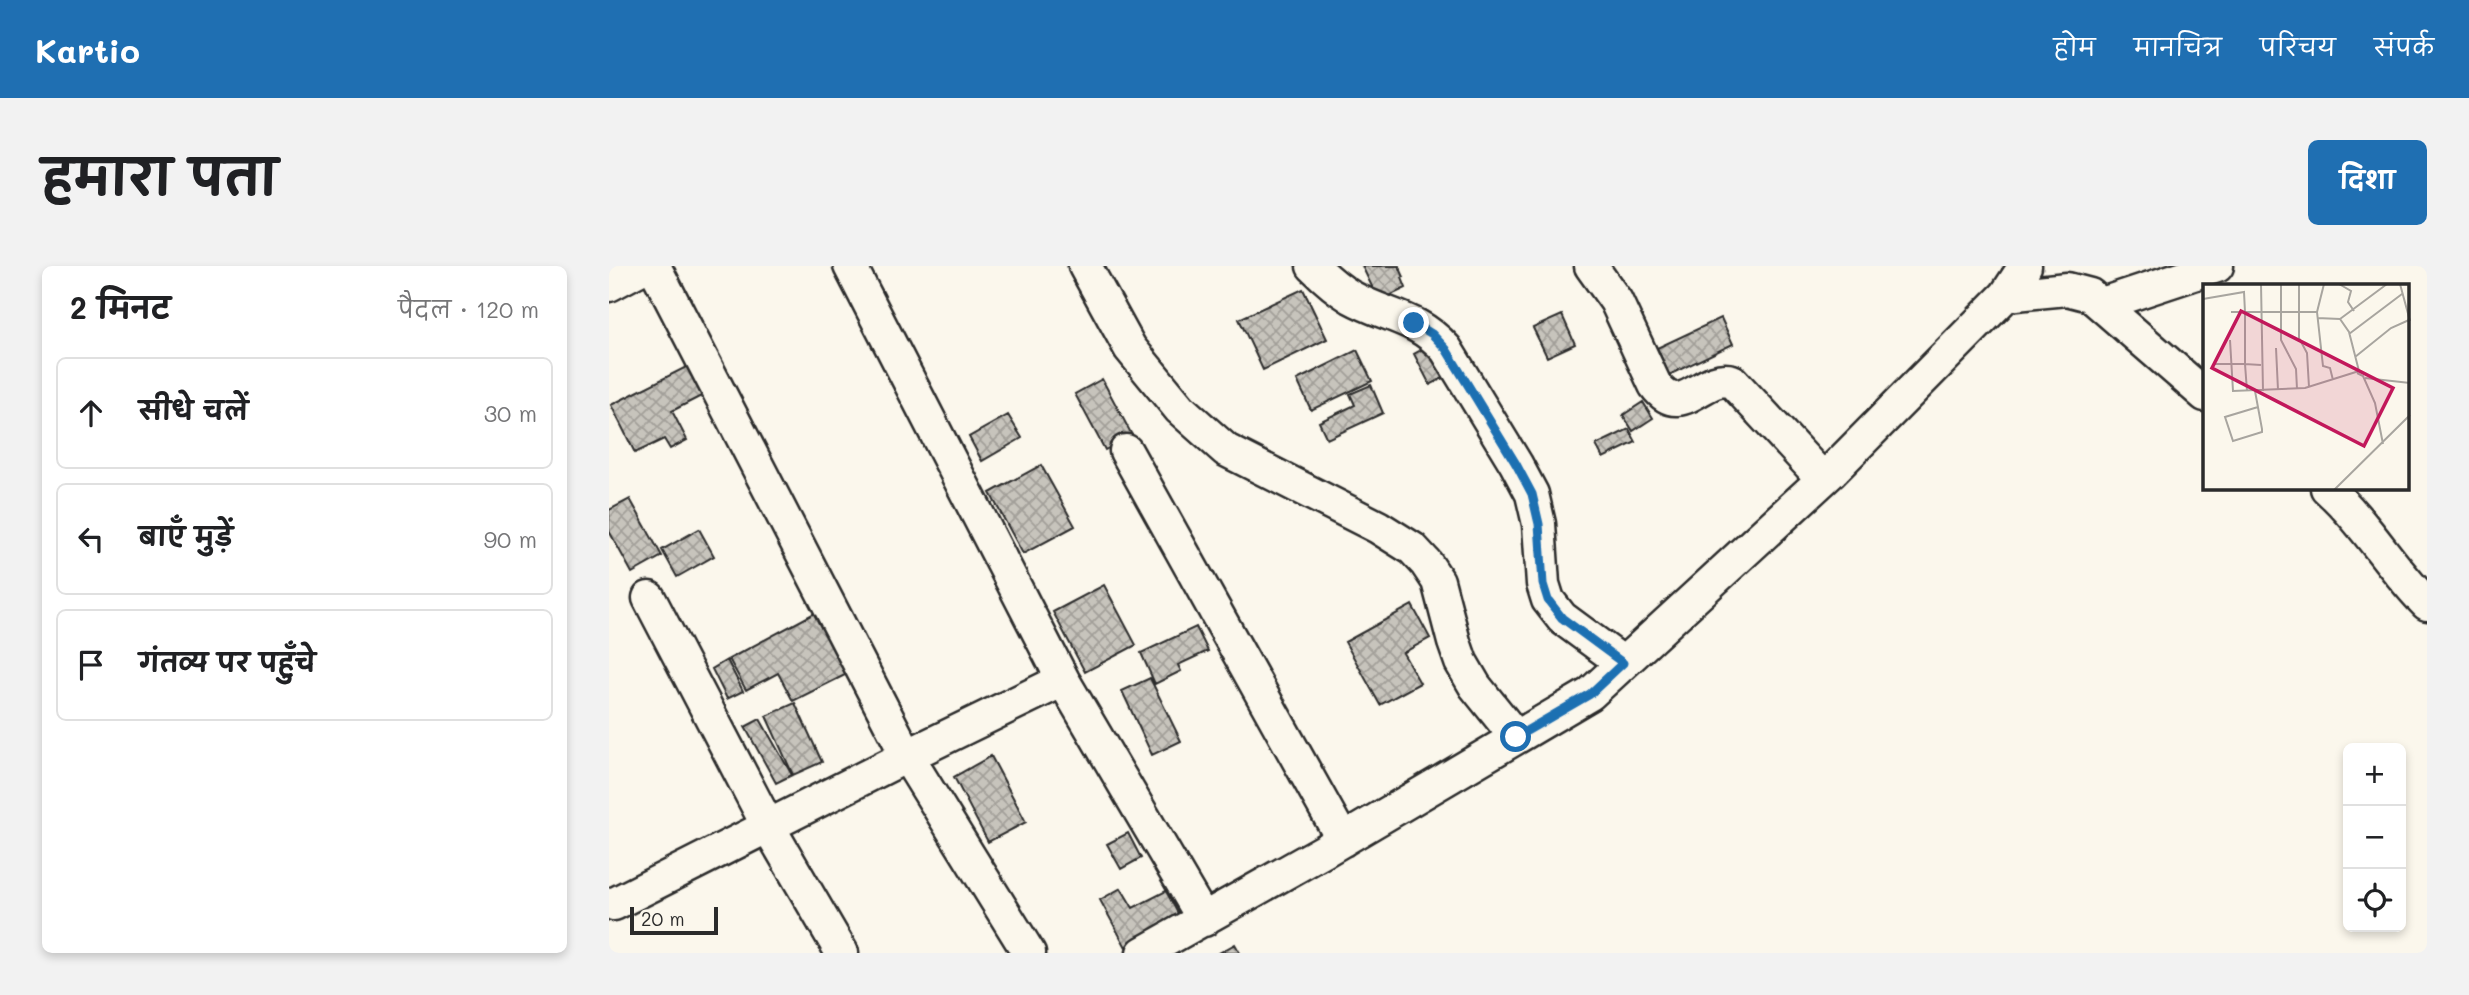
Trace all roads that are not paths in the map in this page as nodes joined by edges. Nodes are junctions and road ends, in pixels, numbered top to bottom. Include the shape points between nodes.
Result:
1 (645, 266) edge
2 (654, 266) edge
3 (850, 266) edge
4 (1085, 266) edge
5 (1313, 266) edge
6 (1591, 266) edge
7 (2025, 266) edge
8 (2217, 266) edge
9 (609, 285) edge
10 (2006, 295) junction
11 (2102, 304) junction
12 (2203, 393) edge
13 (1126, 451) dead end
14 (1823, 479) junction
15 (2329, 490) edge
16 (649, 598) dead end
17 (2427, 604) edge
18 (1623, 663) junction
19 (1063, 680) junction
20 (1516, 737) junction
21 (907, 756) junction
22 (768, 826) junction
23 (1343, 840) junction
24 (614, 904) dead end
25 (1204, 920) junction
26 (842, 953) edge
27 (1029, 953) edge
28 (1143, 953) edge

1 - 9 street
2 - 21 street
3 - 19 street
4 - 20 street via 1130,348 1180,408 1226,450 1378,527 1426,563 1438,581 1461,662
5 - 18 street via 1332,285 1414,323 1446,349 1532,494 1548,600 1562,618
6 - 14 street via 1616,301 1662,394 1678,399 1716,380 1732,381
7 - 10 street
8 - 11 street
10 - 11 street via 2067,289 2090,295
10 - 14 street
11 - 12 street
13 - 23 street
14 - 18 street
15 - 17 street
16 - 22 street
18 - 20 street via 1590,694
19 - 21 street
19 - 25 street
20 - 23 street
21 - 22 street
21 - 27 street
22 - 24 street
22 - 26 street
23 - 25 street
25 - 28 street

